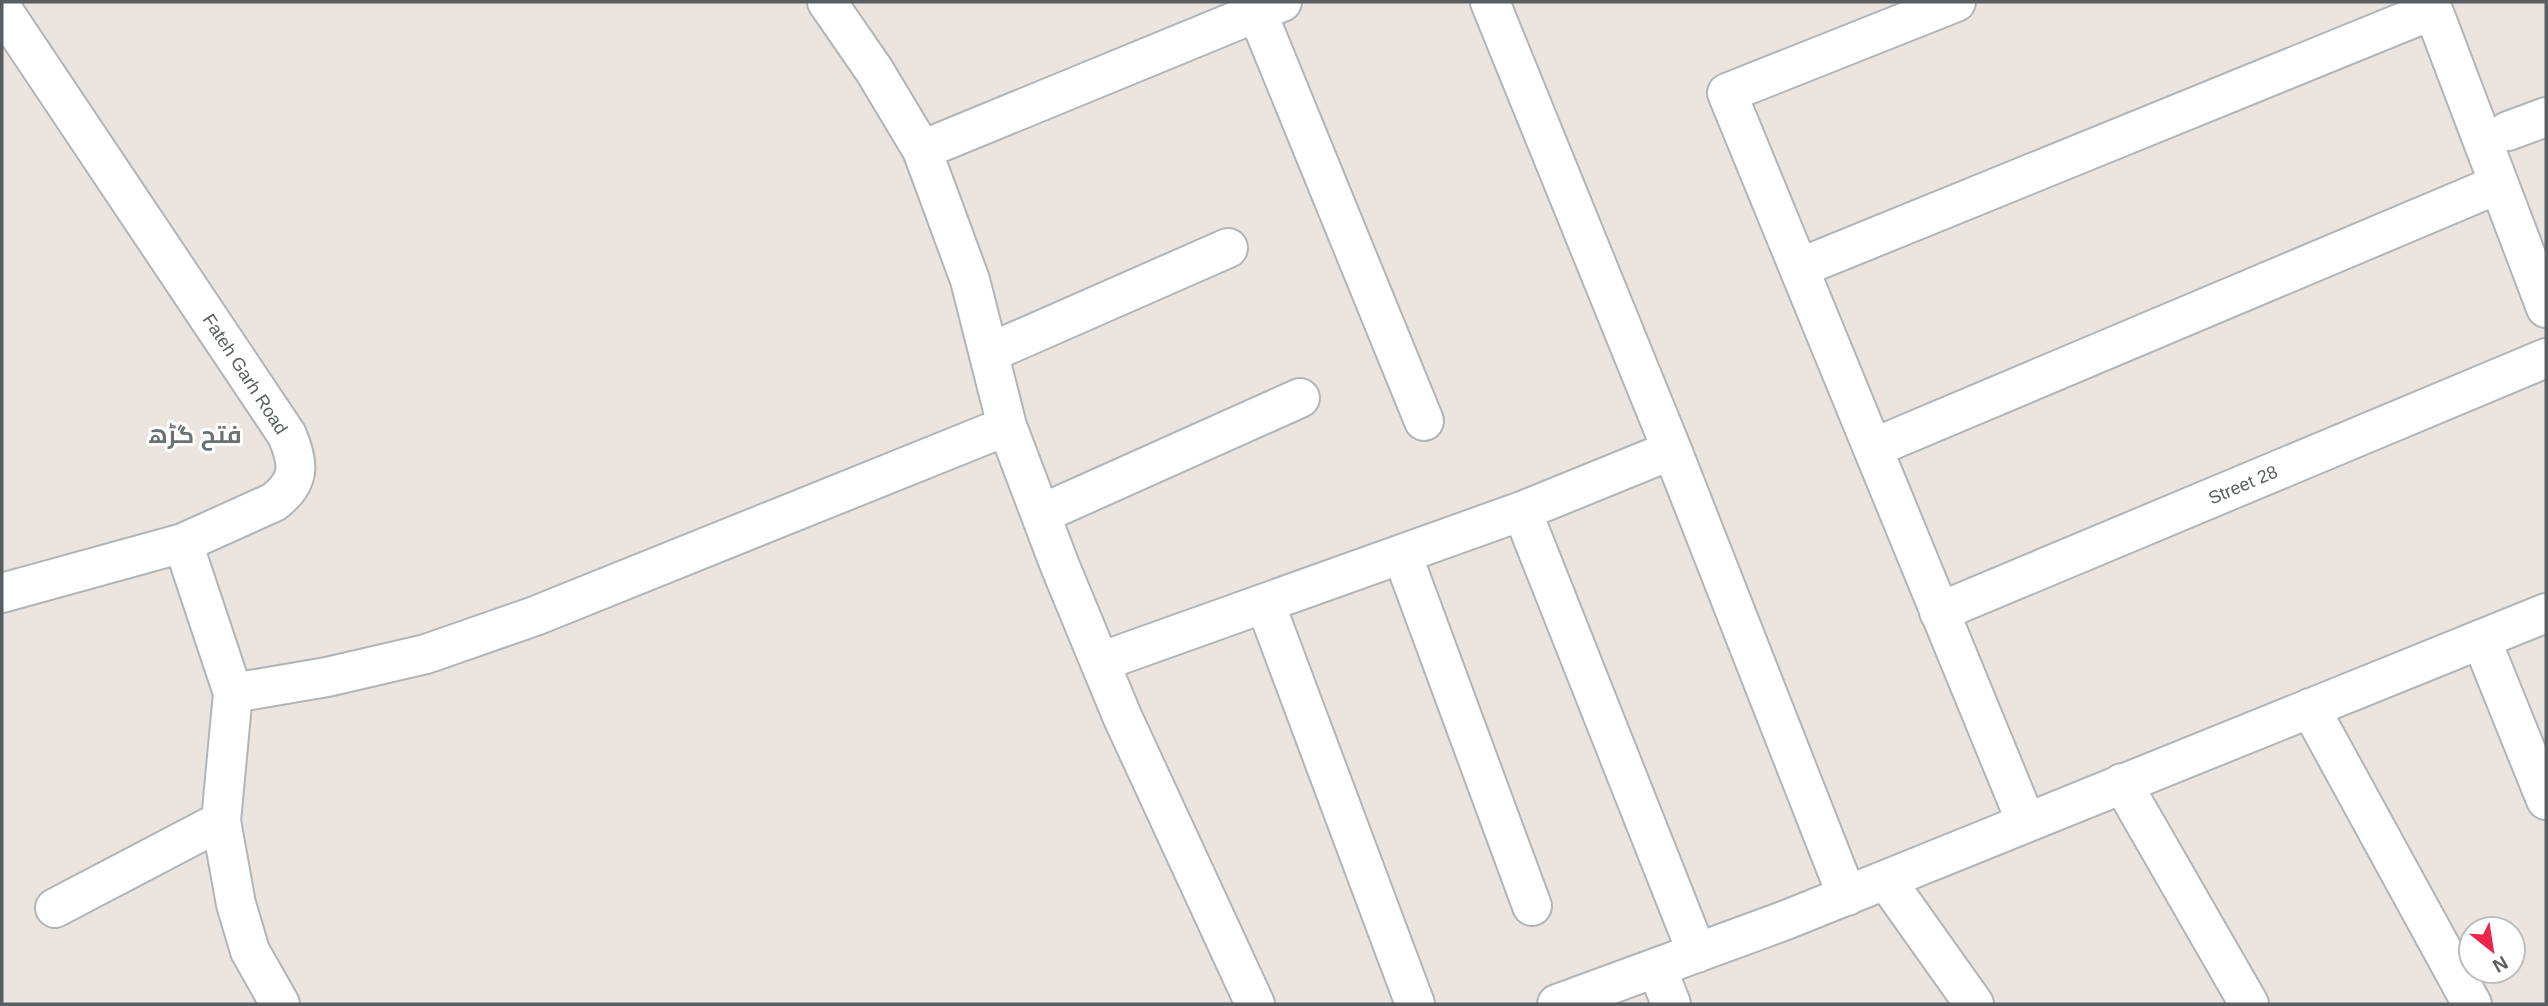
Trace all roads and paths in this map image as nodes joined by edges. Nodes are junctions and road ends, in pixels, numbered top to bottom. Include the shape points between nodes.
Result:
1 (827, 2) edge
2 (1490, 2) edge
3 (1956, 2) edge
4 (1273, 5) edge
5 (2431, 6) edge
6 (2, 9) edge
7 (2546, 117) edge
8 (2508, 131) dead end
9 (922, 150) junction
10 (2499, 184) junction
11 (1228, 248) dead end
12 (1799, 268) junction
13 (2546, 308) edge
14 (989, 353) junction
15 (2546, 358) edge
16 (1300, 398) dead end
17 (1424, 421) dead end
18 (1007, 426) junction
19 (1873, 448) junction
20 (1672, 450) junction
21 (1522, 512) junction
22 (1041, 514) junction
23 (183, 543) junction
24 (1402, 554) junction
25 (2, 593) edge
26 (1265, 603) junction
27 (1939, 611) junction
28 (2546, 612) edge
29 (2481, 639) junction
30 (1100, 662) junction
31 (233, 693) junction
32 (2310, 708) junction
33 (2122, 783) junction
34 (2546, 800) edge
35 (221, 821) junction
36 (2026, 822) junction
37 (1886, 880) junction
38 (1847, 896) junction
39 (1532, 906) dead end
40 (55, 908) dead end
41 (1697, 953) junction
42 (1657, 968) junction
43 (280, 1004) edge
44 (1255, 1004) edge
45 (1415, 1004) edge
46 (1557, 1004) edge
47 (1671, 1004) edge
48 (1974, 1004) edge
49 (2249, 1004) edge
50 (2472, 1004) edge

1 - 9 street
2 - 20 street
3 - 12 street via 1727,93
4 - 9 street
4 - 17 street
5 - 10 street
5 - 12 street
6 - 23 street, Fateh Garh Road via 287,435 293,451 296,476 284,494
7 - 8 street
9 - 14 street via 970,280
10 - 13 street
10 - 19 street
11 - 14 street
12 - 19 street
14 - 18 street
15 - 27 street, Street 28
16 - 22 street
18 - 22 street
18 - 31 street via 535,616 426,654
19 - 27 street
20 - 21 street
20 - 38 street
21 - 24 street
21 - 41 street
22 - 30 street
23 - 25 street, Fateh Garh Road
23 - 31 street
24 - 26 street
24 - 39 street
26 - 30 street
26 - 45 street
27 - 36 street
28 - 29 street
29 - 32 street
29 - 34 street
30 - 44 street
31 - 35 street
32 - 33 street
32 - 50 street
33 - 36 street
33 - 49 street
35 - 40 street
35 - 43 street via 250,951
36 - 37 street
37 - 38 street
37 - 48 street
38 - 41 street
41 - 42 street
42 - 46 street
42 - 47 street

